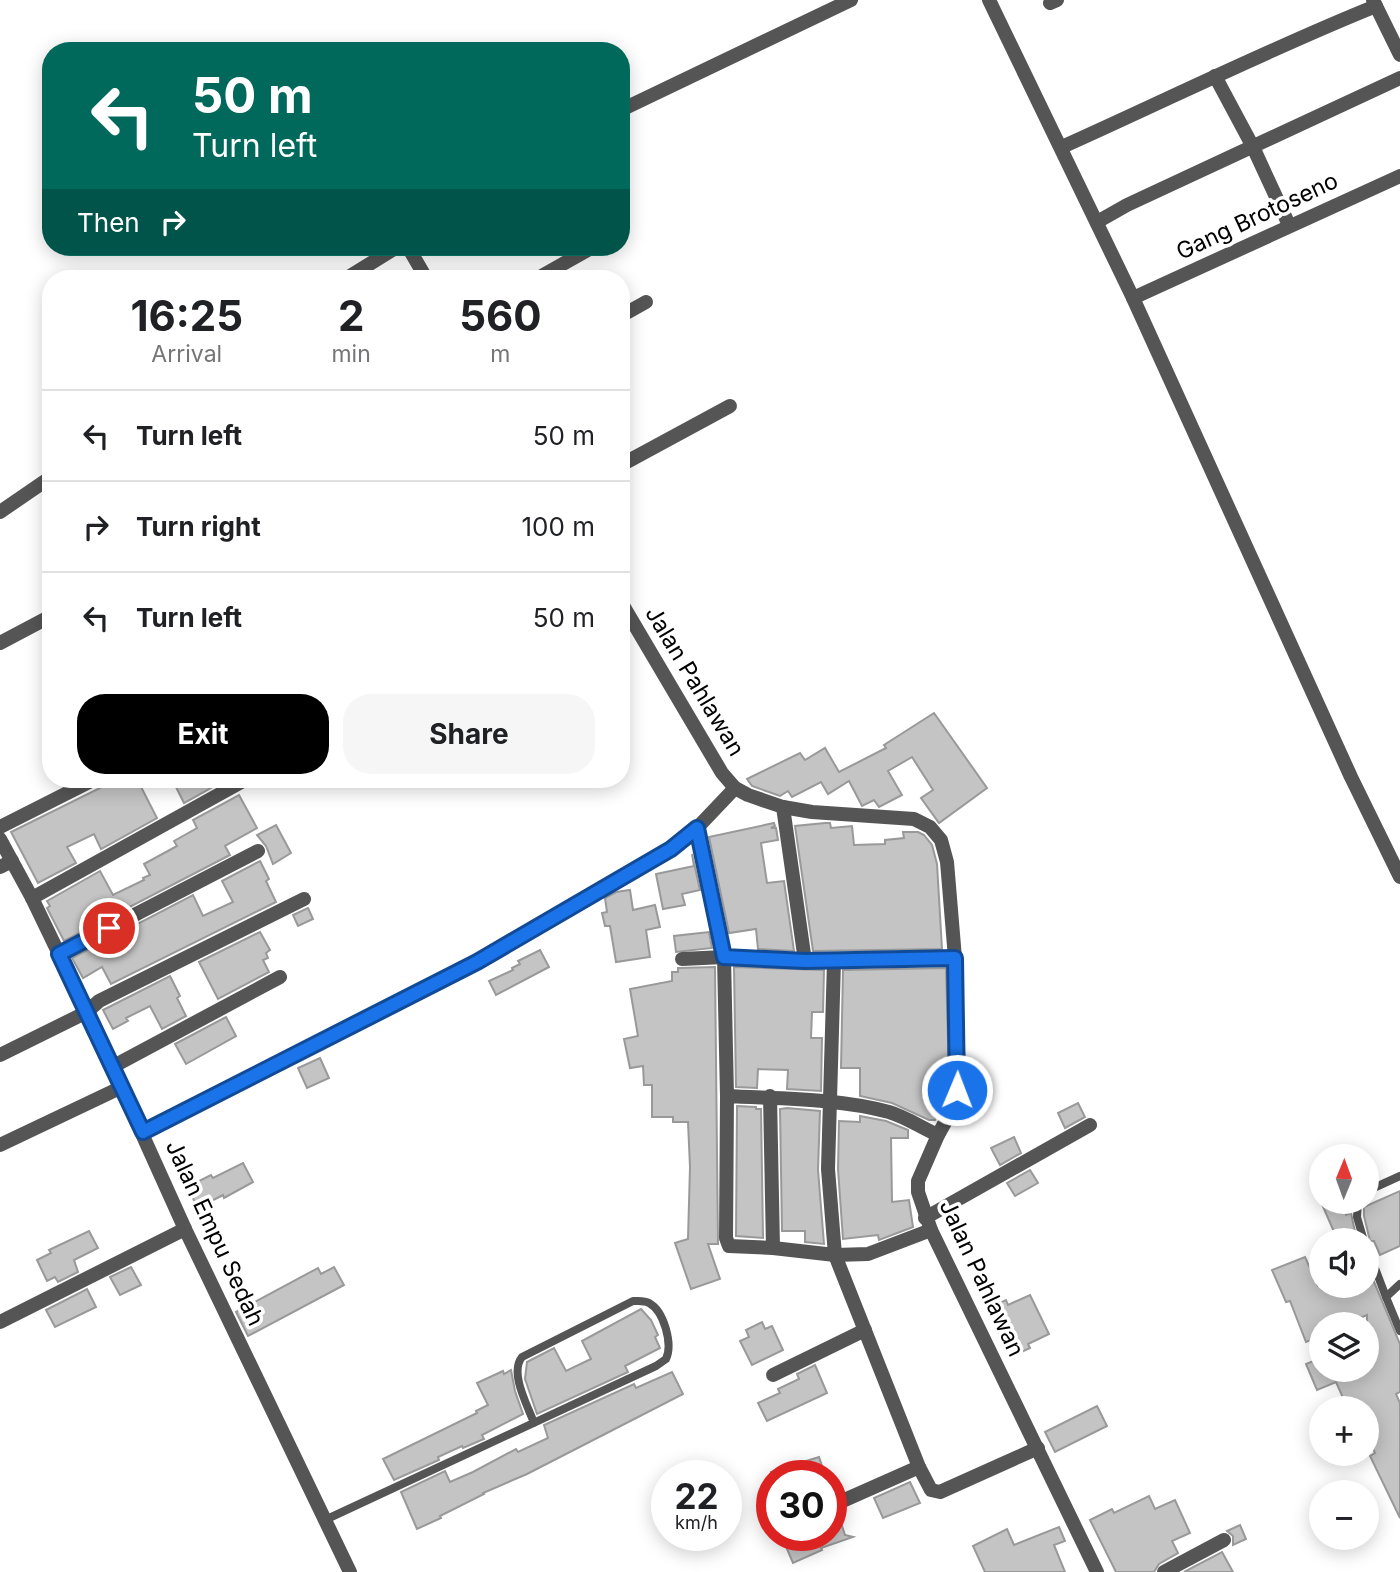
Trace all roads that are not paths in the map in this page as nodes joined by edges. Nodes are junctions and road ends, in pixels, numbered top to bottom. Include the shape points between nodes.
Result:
1 (851, 0) edge
2 (989, 0) edge
3 (1375, 3) edge
4 (1395, 30) edge
5 (1400, 55) edge
6 (1214, 76) junction
7 (1400, 78) edge
8 (630, 106) edge
9 (1062, 147) junction
10 (1253, 147) junction
11 (1400, 176) edge
12 (1097, 222) junction
13 (1289, 225) junction
14 (382, 256) edge
15 (577, 256) edge
16 (360, 270) edge
17 (552, 270) edge
18 (1133, 298) junction
19 (646, 302) dead end
20 (630, 311) edge
21 (730, 406) dead end
22 (630, 460) edge
23 (42, 483) edge
24 (0, 512) edge
25 (630, 617) edge
26 (42, 621) edge
27 (0, 643) edge
28 (77, 788) edge
29 (231, 788) edge
30 (736, 788) junction
31 (783, 807) junction
32 (0, 827) edge
33 (697, 828) junction
34 (0, 839) edge
35 (258, 851) dead end
36 (6, 864) edge
37 (1400, 877) edge
38 (32, 898) junction
39 (304, 899) dead end
40 (59, 954) junction
41 (724, 957) junction
42 (955, 958) junction
43 (682, 959) dead end
44 (805, 961) junction
45 (834, 961) junction
46 (281, 977) dead end
47 (87, 1012) junction
48 (0, 1055) edge
49 (112, 1067) junction
50 (122, 1087) junction
51 (727, 1096) junction
52 (770, 1096) junction
53 (829, 1102) junction
54 (1090, 1125) dead end
55 (143, 1132) junction
56 (938, 1135) junction
57 (0, 1145) edge
58 (1400, 1176) edge
59 (1379, 1186) edge
60 (928, 1224) junction
61 (185, 1229) junction
62 (773, 1248) junction
63 (835, 1255) junction
64 (1379, 1277) edge
65 (1400, 1284) edge
66 (1387, 1297) junction
67 (0, 1322) edge
68 (865, 1330) junction
69 (1400, 1331) edge
70 (773, 1375) dead end
71 (534, 1423) junction
72 (1038, 1448) junction
73 (919, 1467) junction
74 (847, 1499) edge
75 (327, 1519) junction
76 (1224, 1540) dead end
77 (350, 1572) edge
78 (1097, 1572) edge
79 (1164, 1572) edge

1 - 8 street
2 - 9 street
3 - 4 street
3 - 6 street
4 - 5 street
6 - 9 street
6 - 10 street
7 - 10 street
9 - 12 street
10 - 12 street
10 - 13 street
11 - 13 street, Gang Brotoseno
12 - 18 street
13 - 18 street, Gang Brotoseno
14 - 16 street
15 - 17 street
18 - 37 street
19 - 20 street
21 - 22 street
23 - 24 street
25 - 30 street, Jalan Pahlawan via 722,773
26 - 27 street
28 - 32 street
29 - 38 street
30 - 31 street, Jalan Pahlawan
30 - 33 street
31 - 42 street, Jalan Pahlawan via 914,819 930,827 946,855
31 - 44 street
33 - 41 street
33 - 55 street via 671,849 477,962
34 - 36 street, Jalan Empu Sedah
35 - 40 street
36 - 38 street, Jalan Empu Sedah
38 - 40 street, Jalan Empu Sedah
39 - 47 street via 99,1001
40 - 47 street, Jalan Empu Sedah
41 - 43 street
41 - 44 street
41 - 51 street
42 - 45 street
42 - 56 street, Jalan Pahlawan via 959,1081 953,1108
44 - 45 street
45 - 53 street
46 - 49 street
47 - 48 street
47 - 49 street, Jalan Empu Sedah
49 - 50 street, Jalan Empu Sedah
50 - 55 street, Jalan Empu Sedah
50 - 57 street
51 - 52 street
51 - 62 street via 727,1244
52 - 53 street
52 - 62 street
53 - 56 street via 890,1113
53 - 63 street via 828,1169
54 - 60 street
55 - 61 street, Jalan Empu Sedah
56 - 60 street, Jalan Pahlawan via 918,1181
58 - 59 lane
60 - 63 street via 868,1254
60 - 72 street, Jalan Pahlawan
61 - 67 street
61 - 75 street, Jalan Empu Sedah
62 - 63 street
63 - 68 street
64 - 66 lane
65 - 66 lane
66 - 69 lane
68 - 70 street
68 - 73 street
71 - 71 lane via 666,1359 665,1325 653,1306 633,1301 522,1357 518,1375
71 - 75 lane
72 - 73 street via 940,1492 931,1490
72 - 78 street, Jalan Pahlawan
73 - 74 street
75 - 77 street, Jalan Empu Sedah
76 - 79 street

